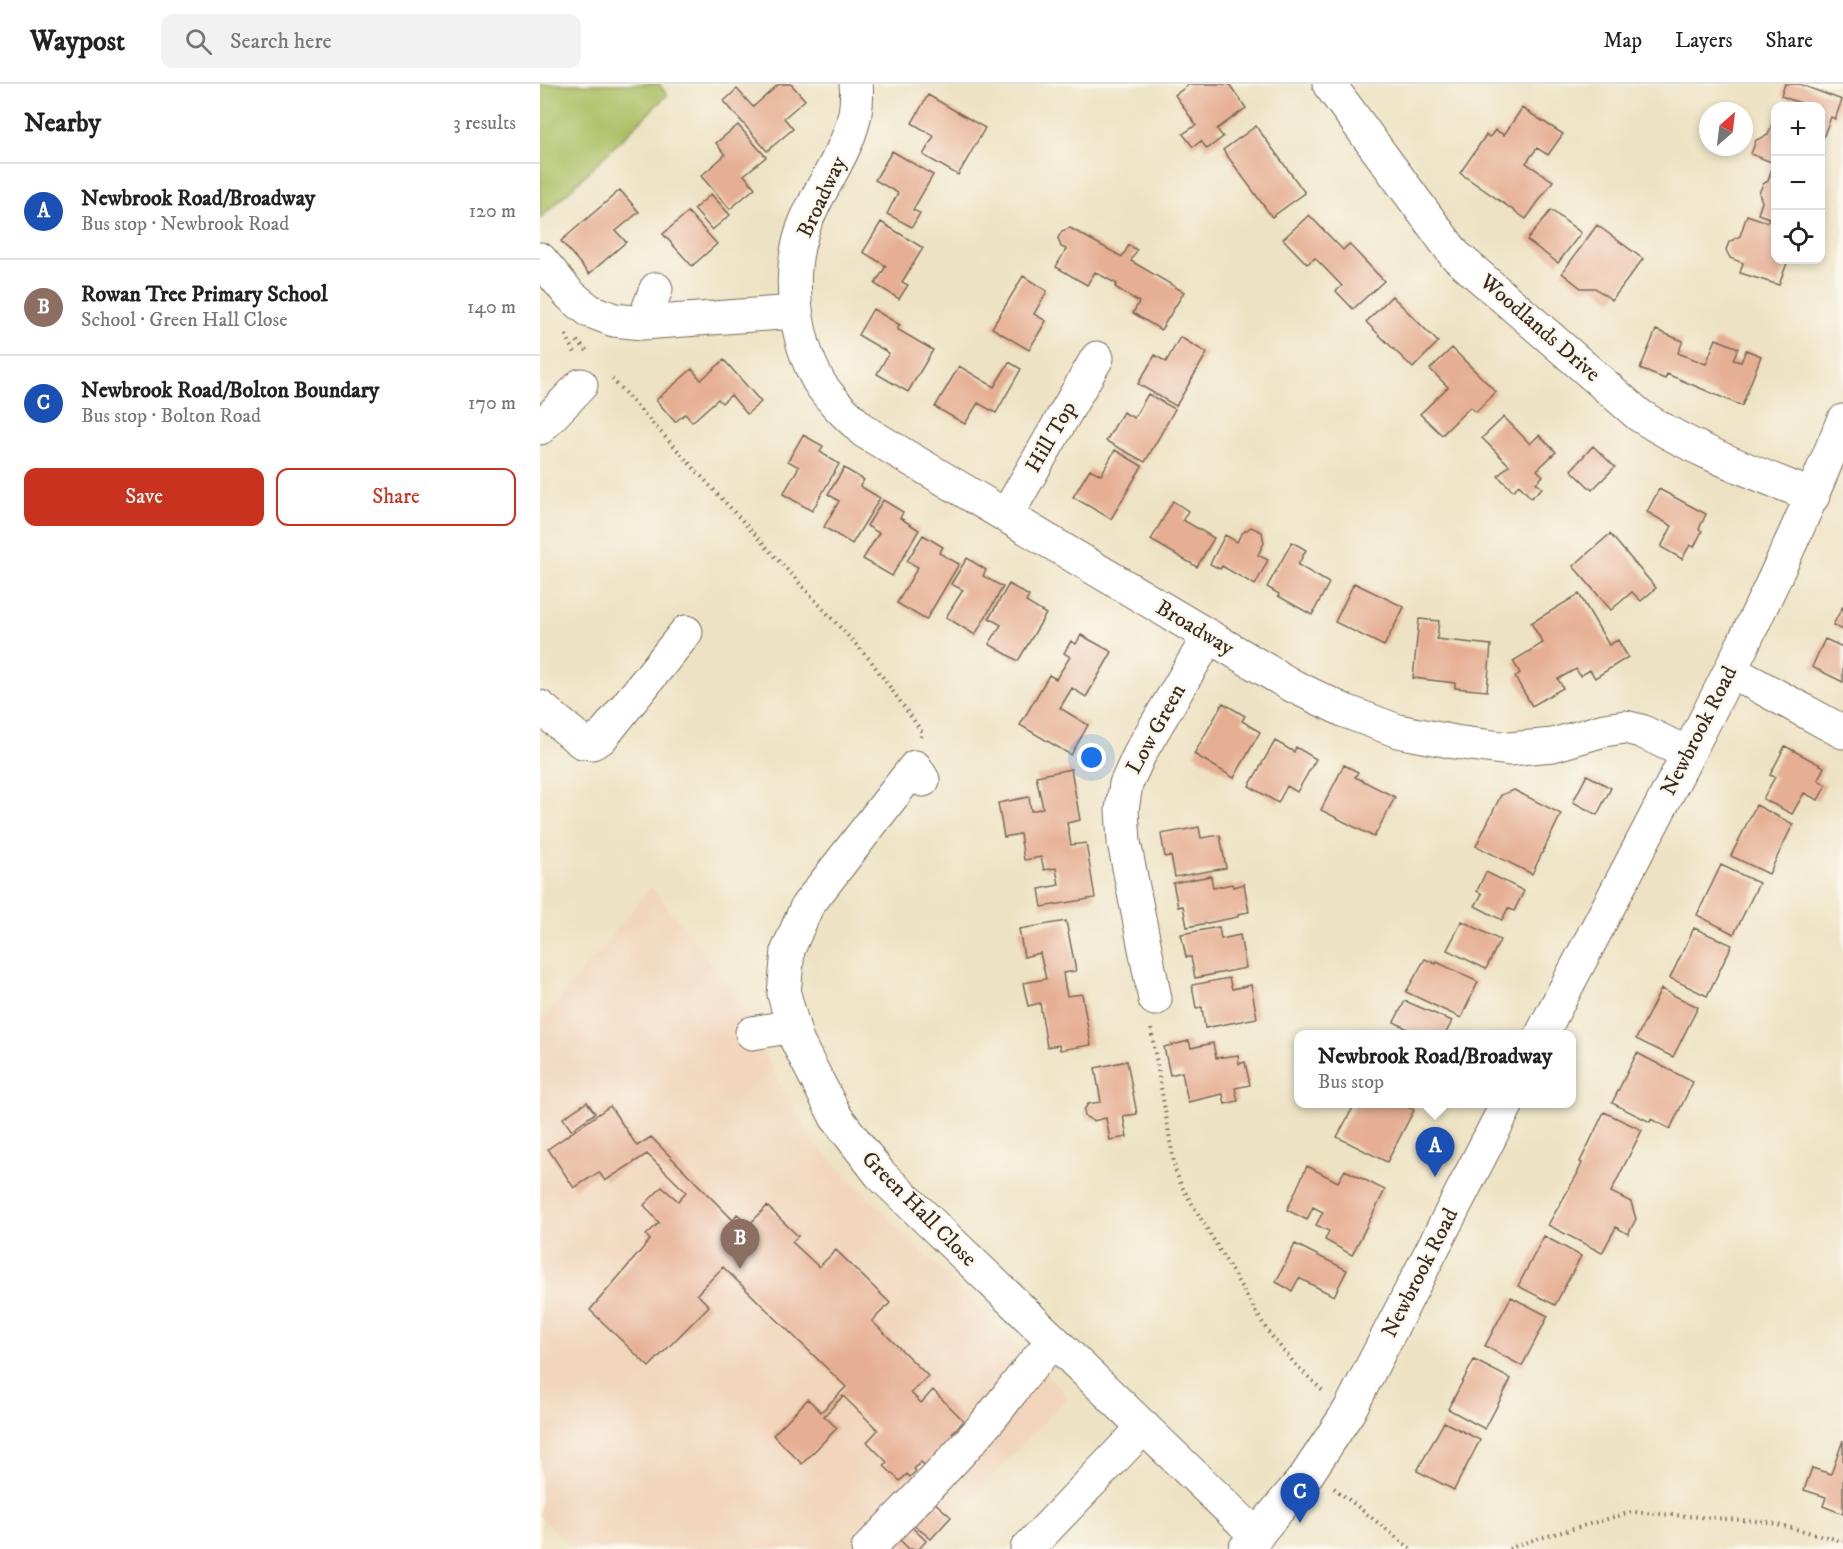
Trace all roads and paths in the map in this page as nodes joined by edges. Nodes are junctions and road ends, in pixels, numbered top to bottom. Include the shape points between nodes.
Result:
1 (856, 84) edge
2 (1329, 84) edge
3 (540, 259) edge
4 (656, 289) dead end
5 (795, 312) junction
6 (644, 323) junction
7 (568, 331) dead end
8 (1096, 357) dead end
9 (594, 372) junction
10 (1843, 422) edge
11 (540, 428) edge
12 (1813, 496) junction
13 (1006, 516) junction
14 (686, 632) dead end
15 (1209, 636) junction
16 (1731, 671) junction
17 (540, 707) edge
18 (1843, 732) edge
19 (1687, 753) junction
20 (919, 773) joint
21 (1142, 981) joint
22 (793, 1026) junction
23 (1545, 1030) edge
24 (752, 1033) dead end
25 (1505, 1108) edge
26 (1054, 1341) junction
27 (1349, 1411) junction
28 (1144, 1428) junction
29 (1311, 1468) junction
30 (1843, 1541) edge
31 (1251, 1542) edge
32 (868, 1549) edge
33 (1027, 1549) edge
34 (1411, 1549) edge
35 (1509, 1549) edge

1 - 5 main road, Broadway via 855,121 802,232 796,262
2 - 12 main road, Woodlands Drive via 1455,255 1638,415 1702,451
3 - 6 main road via 570,295 590,311 614,320
4 - 6 main road
5 - 6 main road
5 - 13 main road, Broadway via 806,356 820,383 843,412 866,432
7 - 9 path
8 - 13 main road, Hill Top
9 - 11 main road
9 - 20 path via 871,661 922,732
10 - 12 main road, Newbrook Road
12 - 16 main road, Newbrook Road
13 - 15 main road, Broadway
14 - 17 main road via 601,738 592,743 582,742
15 - 19 main road, Broadway via 1291,685 1398,731 1509,749 1553,745 1625,728 1641,731
15 - 21 main road, Low Green via 1141,751 1126,784 1122,810 1124,842
16 - 18 main road
16 - 19 main road, Newbrook Road
19 - 23 main road, Newbrook Road
20 - 22 main road, Green Hall Close via 807,906 788,950 784,994
21 - 27 path via 1181,1185 1268,1332 1315,1385
22 - 24 main road
22 - 26 main road, Green Hall Close via 836,1117 879,1174
25 - 27 main road, Newbrook Road
26 - 28 main road, Green Hall Close
26 - 32 main road via 992,1416
27 - 29 main road, Newbrook Road
28 - 31 main road, Green Hall Close
28 - 33 main road
29 - 31 main road, Newbrook Road
29 - 34 path
30 - 35 path via 1768,1522 1632,1512

